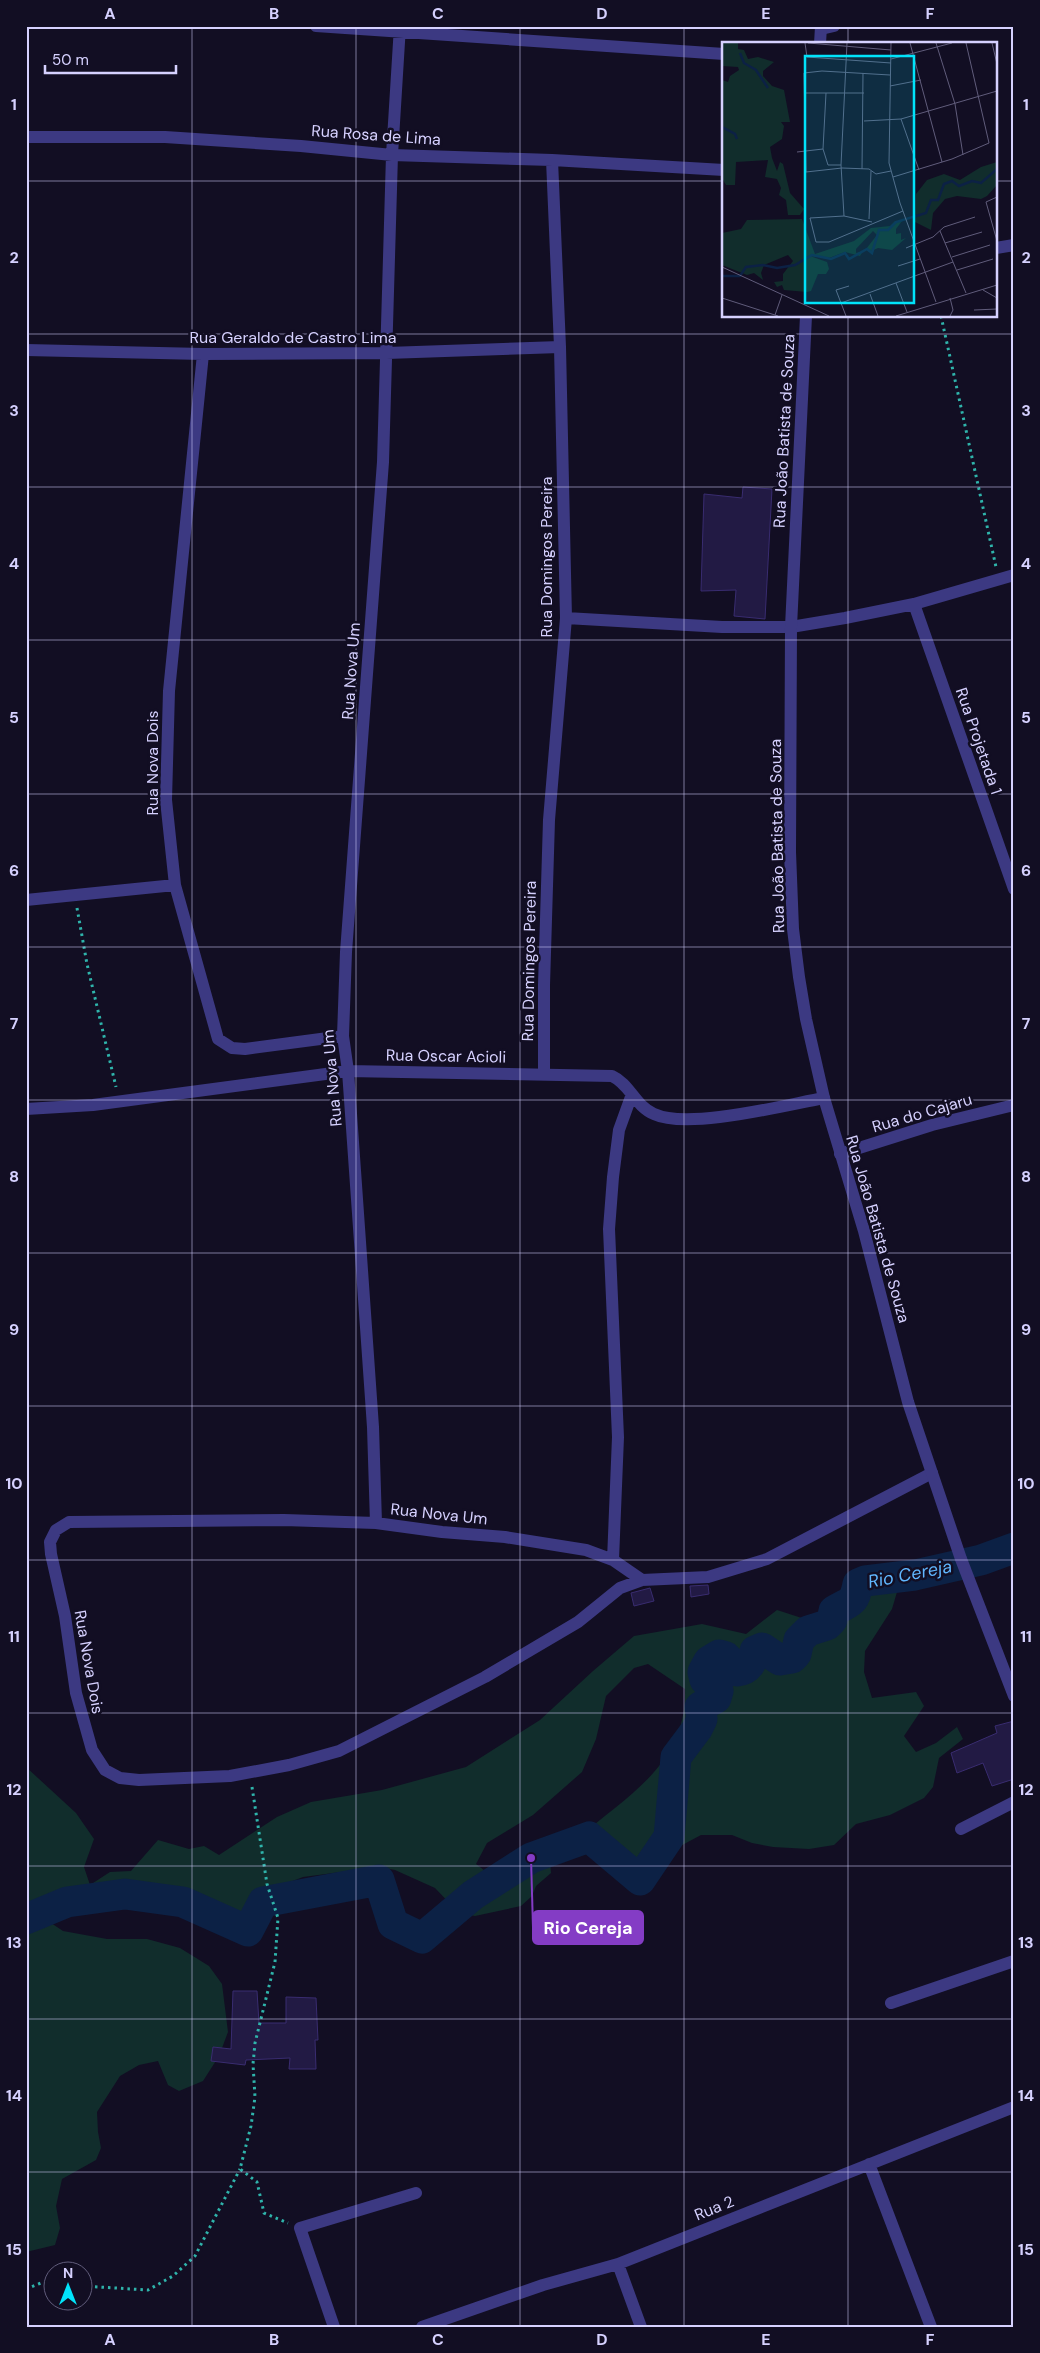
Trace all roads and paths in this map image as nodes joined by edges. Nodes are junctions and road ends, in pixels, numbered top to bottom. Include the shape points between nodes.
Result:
1 (316, 26) edge
2 (826, 27) edge
3 (400, 29) edge
4 (821, 42) edge
5 (722, 54) edge
6 (26, 137) edge
7 (392, 155) junction
8 (552, 160) junction
9 (722, 170) edge
10 (1014, 245) edge
11 (998, 248) edge
12 (806, 318) edge
13 (941, 318) edge
14 (560, 347) junction
15 (26, 350) edge
16 (387, 353) junction
17 (203, 354) junction
18 (1014, 576) edge
19 (999, 580) junction
20 (914, 604) junction
21 (566, 618) junction
22 (791, 627) junction
23 (175, 885) junction
24 (1014, 889) edge
25 (75, 895) junction
26 (26, 900) edge
27 (343, 1036) junction
28 (348, 1071) junction
29 (544, 1074) junction
30 (632, 1094) junction
31 (824, 1098) junction
32 (120, 1102) junction
33 (1014, 1105) edge
34 (26, 1109) edge
35 (840, 1154) junction
36 (932, 1473) junction
37 (376, 1523) junction
38 (613, 1560) junction
39 (642, 1580) junction
40 (1014, 1696) edge
41 (250, 1772) junction
42 (1014, 1802) edge
43 (961, 1829) dead end
44 (1014, 1961) edge
45 (891, 2003) dead end
46 (1014, 2108) edge
47 (869, 2164) junction
48 (240, 2169) junction
49 (416, 2192) dead end
50 (300, 2228) junction
51 (618, 2264) junction
52 (42, 2282) edge
53 (92, 2287) edge
54 (26, 2289) edge
55 (334, 2327) edge
56 (422, 2327) edge
57 (641, 2327) edge
58 (931, 2327) edge

1 - 3 street
2 - 4 street
3 - 5 street
3 - 7 street, Rua Nova Um
6 - 7 street, Rua Rosa de Lima via 165,137
7 - 8 street, Rua Rosa de Lima
7 - 16 street, Rua Nova Um
8 - 9 street, Rua Rosa de Lima
8 - 14 street, Rua Domingos Pereira
10 - 11 street
12 - 22 street, Rua João Batista de Souza
13 - 19 path
14 - 16 street, Rua Geraldo de Castro Lima
14 - 21 street, Rua Domingos Pereira
15 - 17 street, Rua Geraldo de Castro Lima
16 - 17 street, Rua Geraldo de Castro Lima
16 - 27 street, Rua Nova Um via 383,462 346,952
17 - 23 street, Rua Nova Dois via 169,691 166,800
18 - 19 street
19 - 20 street
20 - 22 street
20 - 24 street, Rua Projetada 1
21 - 22 street via 722,627
21 - 29 street, Rua Domingos Pereira via 549,820
22 - 31 street, Rua João Batista de Souza via 793,929 806,1019
23 - 25 street
23 - 27 street, Rua Nova Dois via 218,1039 232,1048 245,1049
25 - 26 street
25 - 32 path via 87,964
27 - 28 street, Rua Nova Um
28 - 29 street, Rua Oscar Acioli
28 - 32 street, Rua Oscar Acioli
28 - 37 street, Rua Nova Um via 374,1427
29 - 30 street, Rua Oscar Acioli via 612,1076 620,1079
30 - 31 street, Rua Oscar Acioli via 653,1114 679,1120 738,1114
30 - 38 street via 620,1130 609,1229 618,1437
31 - 35 street, Rua João Batista de Souza
32 - 34 street, Rua Oscar Acioli
33 - 35 street, Rua do Cajaru via 932,1125
35 - 36 street, Rua João Batista de Souza via 864,1231 908,1402
36 - 39 street via 767,1559 708,1578
36 - 40 street, Rua João Batista de Souza
37 - 38 street, Rua Nova Um via 549,1543 586,1550
37 - 41 street, Rua Nova Dois via 284,1520 69,1522 56,1530 50,1542 51,1554 65,1616 76,1693 92,1750 105,1770 120,1778 139,1780 230,1776
38 - 39 street, Rua Nova Um
39 - 41 street, Rua Nova Dois via 620,1588 578,1622 485,1677 339,1751
41 - 48 path via 267,1884 278,1918 275,1962 255,2043 255,2097 251,2126
42 - 43 street
44 - 45 street
46 - 47 street, Rua 2
47 - 51 street, Rua 2
47 - 58 street
48 - 50 path via 258,2182 264,2213
48 - 53 path via 195,2256 173,2276 148,2290
49 - 50 street
50 - 55 street
51 - 56 street, Rua 2 via 543,2285
51 - 57 street
52 - 54 path

